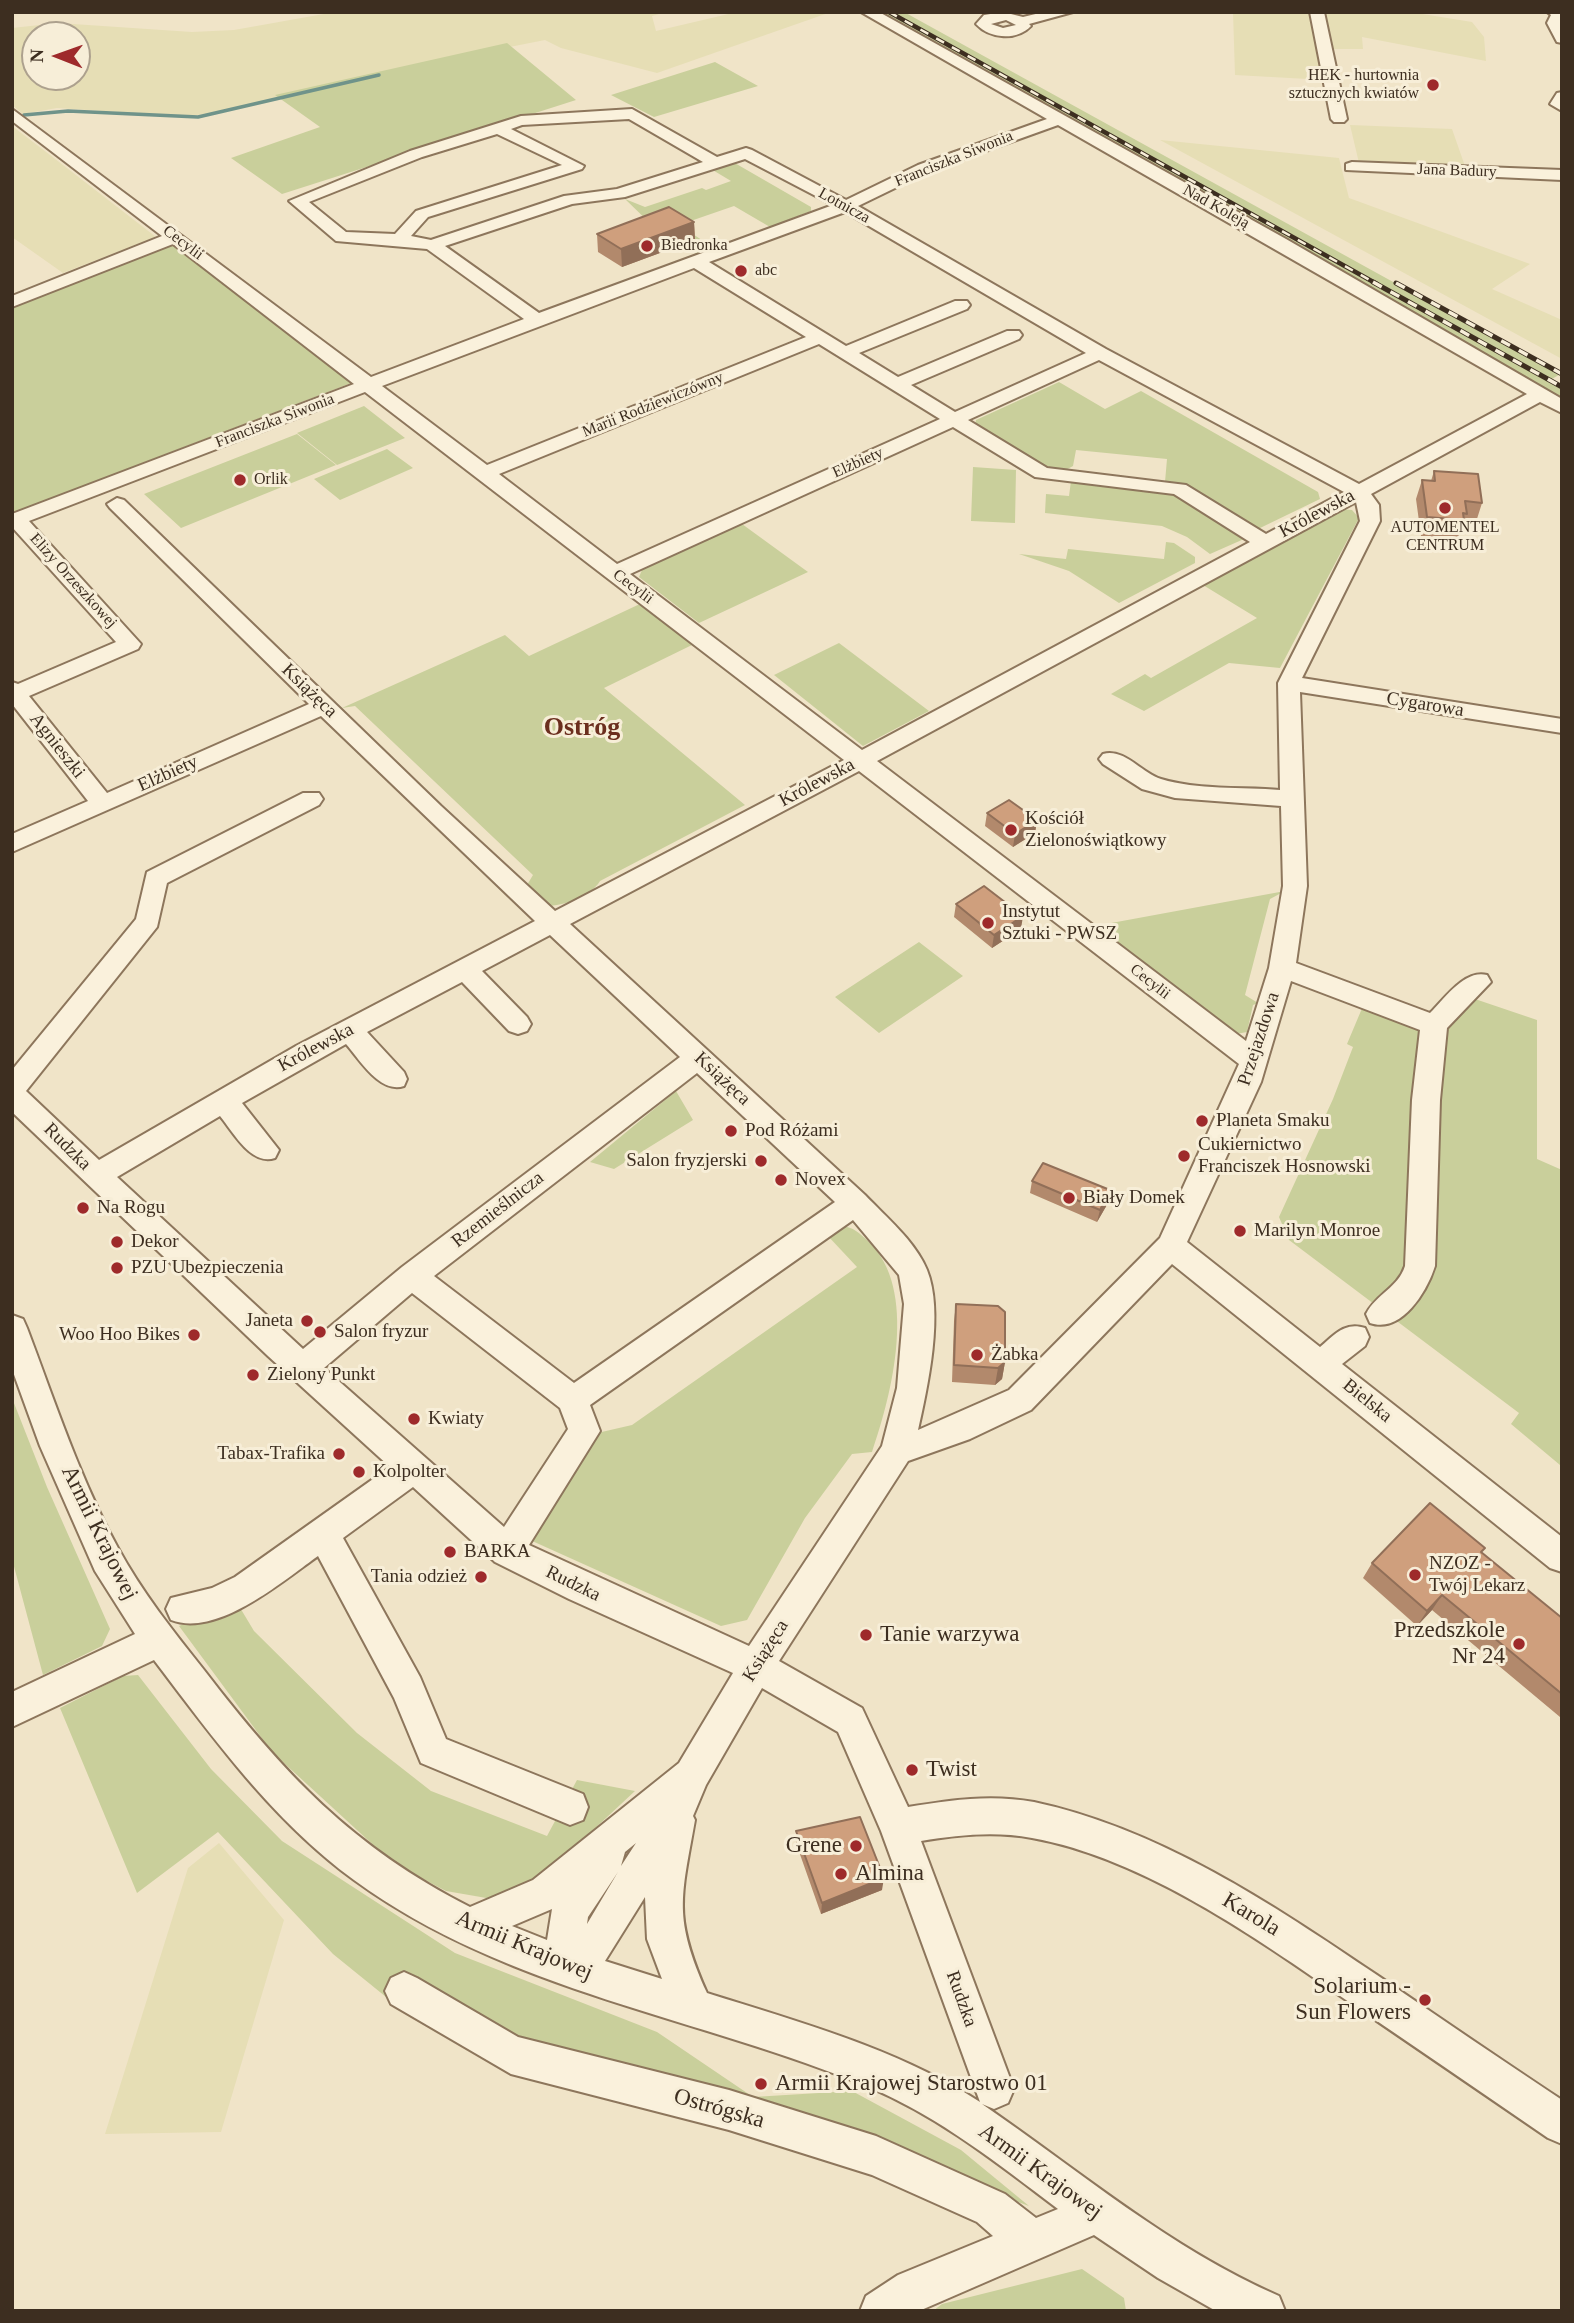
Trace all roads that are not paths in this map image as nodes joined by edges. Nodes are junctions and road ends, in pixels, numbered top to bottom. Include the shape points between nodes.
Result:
1 (868, 12) edge
2 (1066, 12) edge
3 (1317, 12) edge
4 (1559, 13) edge
5 (1022, 21) dead end
6 (1562, 39) edge
7 (12, 113) edge
8 (1339, 119) dead end
9 (1058, 120) junction
10 (497, 128) junction
11 (716, 163) junction
12 (1352, 167) dead end
13 (1562, 175) edge
14 (846, 206) junction
15 (175, 237) junction
16 (399, 239) junction
17 (432, 245) junction
18 (696, 262) junction
19 (12, 302) edge
20 (961, 305) dead end
21 (537, 320) junction
22 (1013, 335) dead end
23 (821, 337) junction
24 (846, 352) junction
25 (1100, 353) junction
26 (898, 384) junction
27 (369, 385) junction
28 (1541, 394) junction
29 (1562, 407) edge
30 (954, 419) junction
31 (485, 473) junction
32 (1359, 492) junction
33 (117, 503) dead end
34 (14, 520) edge
35 (1264, 542) junction
36 (615, 573) junction
37 (1289, 683) junction
38 (14, 691) edge
39 (324, 706) junction
40 (1562, 726) edge
41 (1111, 759) dead end
42 (862, 760) junction
43 (311, 799) dead end
44 (1294, 799) junction
45 (102, 803) junction
46 (12, 844) edge
47 (554, 921) junction
48 (464, 968) junction
49 (1282, 968) junction
50 (1478, 982) dead end
51 (518, 1024) dead end
52 (1434, 1025) junction
53 (349, 1030) junction
54 (699, 1057) junction
55 (1254, 1061) junction
56 (394, 1079) dead end
57 (12, 1089) edge
58 (12, 1095) edge
59 (223, 1100) junction
60 (265, 1150) dead end
61 (96, 1176) junction
62 (855, 1203) junction
63 (1171, 1246) junction
64 (412, 1276) junction
65 (1381, 1314) dead end
66 (12, 1328) edge
67 (1354, 1337) dead end
68 (1322, 1363) junction
69 (302, 1368) junction
70 (573, 1400) junction
71 (897, 1451) junction
72 (414, 1468) junction
73 (324, 1534) junction
74 (507, 1551) junction
75 (1562, 1557) edge
76 (183, 1609) dead end
77 (159, 1640) junction
78 (756, 1666) junction
79 (12, 1710) edge
80 (686, 1788) junction
81 (570, 1807) dead end
82 (628, 1826) junction
83 (898, 1827) junction
84 (469, 1926) junction
85 (562, 1965) junction
86 (404, 1991) dead end
87 (695, 2010) junction
88 (994, 2089) dead end
89 (1562, 2124) edge
90 (1097, 2213) junction
91 (1029, 2238) junction
92 (1243, 2306) edge
93 (881, 2311) edge

1 - 9 street, Nad Koleją
2 - 5 street
3 - 8 street
4 - 6 street via 1554,23
7 - 15 street, Cecylii
9 - 14 street, Franciszka Siwonia via 924,168
9 - 28 street, Nad Koleją
10 - 11 street via 521,121 632,114
10 - 16 street via 576,166 422,214
10 - 16 street via 297,201 342,237
11 - 14 street, Lotnicza via 746,153
11 - 17 street, Lotnicza via 619,194 570,200
12 - 13 street, Jana Badury
14 - 18 street, Franciszka Siwonia
14 - 25 street, Lotnicza
15 - 19 street
15 - 27 street, Cecylii
16 - 17 street
17 - 21 street
18 - 21 street, Franciszka Siwonia
18 - 23 street
20 - 24 street
21 - 27 street, Franciszka Siwonia
22 - 26 street
23 - 24 street
23 - 31 street, Marii Rodziewiczówny
24 - 26 street
25 - 30 street, Elżbiety
25 - 32 street, Lotnicza
26 - 30 street
27 - 31 street, Cecylii
27 - 34 street, Franciszka Siwonia
28 - 29 street, Nad Koleją
28 - 32 street, Królewska
30 - 35 street via 1042,473 1179,489
30 - 36 street, Elżbiety
31 - 36 street, Cecylii
32 - 35 street, Królewska
32 - 37 street, Przejazdowa via 1369,505 1370,521
33 - 39 street, Książęca
34 - 38 street, Elizy Orzeszkowej via 130,644
35 - 42 street, Królewska
36 - 42 street, Cecylii
37 - 40 street, Cygarowa
37 - 44 street, Przejazdowa
38 - 45 street, Agnieszki
39 - 45 street, Elżbiety
39 - 47 street, Książęca
41 - 44 street via 1150,784 1175,790
42 - 47 street, Królewska
42 - 55 street, Cecylii
43 - 57 street via 156,878 148,921
44 - 49 street, Przejazdowa via 1295,887
45 - 46 street, Elżbiety
47 - 48 street, Królewska
47 - 54 street, Książęca
48 - 51 street
48 - 53 street, Królewska
49 - 52 street
49 - 55 street, Przejazdowa
50 - 52 street
52 - 65 street via 1426,1100 1420,1266 1413,1287
53 - 56 street
53 - 59 street, Królewska
54 - 62 street, Książęca
54 - 64 street, Rzemieślnicza
55 - 63 street, Przejazdowa
58 - 61 street, Rudzka
59 - 60 street
59 - 61 street, Królewska
61 - 69 street, Rudzka
62 - 70 street
62 - 71 street, Książęca via 913,1272 919,1304 912,1388
63 - 68 street, Bielska
63 - 71 street, Przejazdowa via 1020,1399 959,1429
64 - 69 street, Rzemieślnicza
64 - 70 street
66 - 77 street, Armii Krajowej via 68,1476 106,1558
67 - 68 street
68 - 75 street, Bielska
69 - 72 street, Rudzka
70 - 74 street via 583,1431
71 - 78 street, Książęca
72 - 73 street
72 - 74 street, Rudzka
73 - 76 street via 231,1597
73 - 81 street via 408,1689 433,1751
74 - 78 street, Rudzka
77 - 79 street
77 - 84 street, Armii Krajowej via 268,1778 315,1825 387,1881
78 - 80 street, Książęca
78 - 83 street, Rudzka via 850,1720
80 - 82 street, Książęca
80 - 85 street, Książęca via 598,1940
80 - 87 street, Książęca via 663,1901 663,1924
82 - 84 street, Książęca via 545,1893
82 - 85 street, Książęca via 570,1910
83 - 88 street, Rudzka
83 - 89 street, Karola via 969,1815 1032,1820 1086,1835 1174,1871 1272,1927
84 - 85 street, Armii Krajowej
85 - 87 street, Armii Krajowej
86 - 91 street, Ostrógska via 511,2054 729,2110 876,2156 991,2208
87 - 90 street, Armii Krajowej via 814,2045 931,2096
90 - 91 street
90 - 92 street, Armii Krajowej
91 - 93 street via 913,2290

